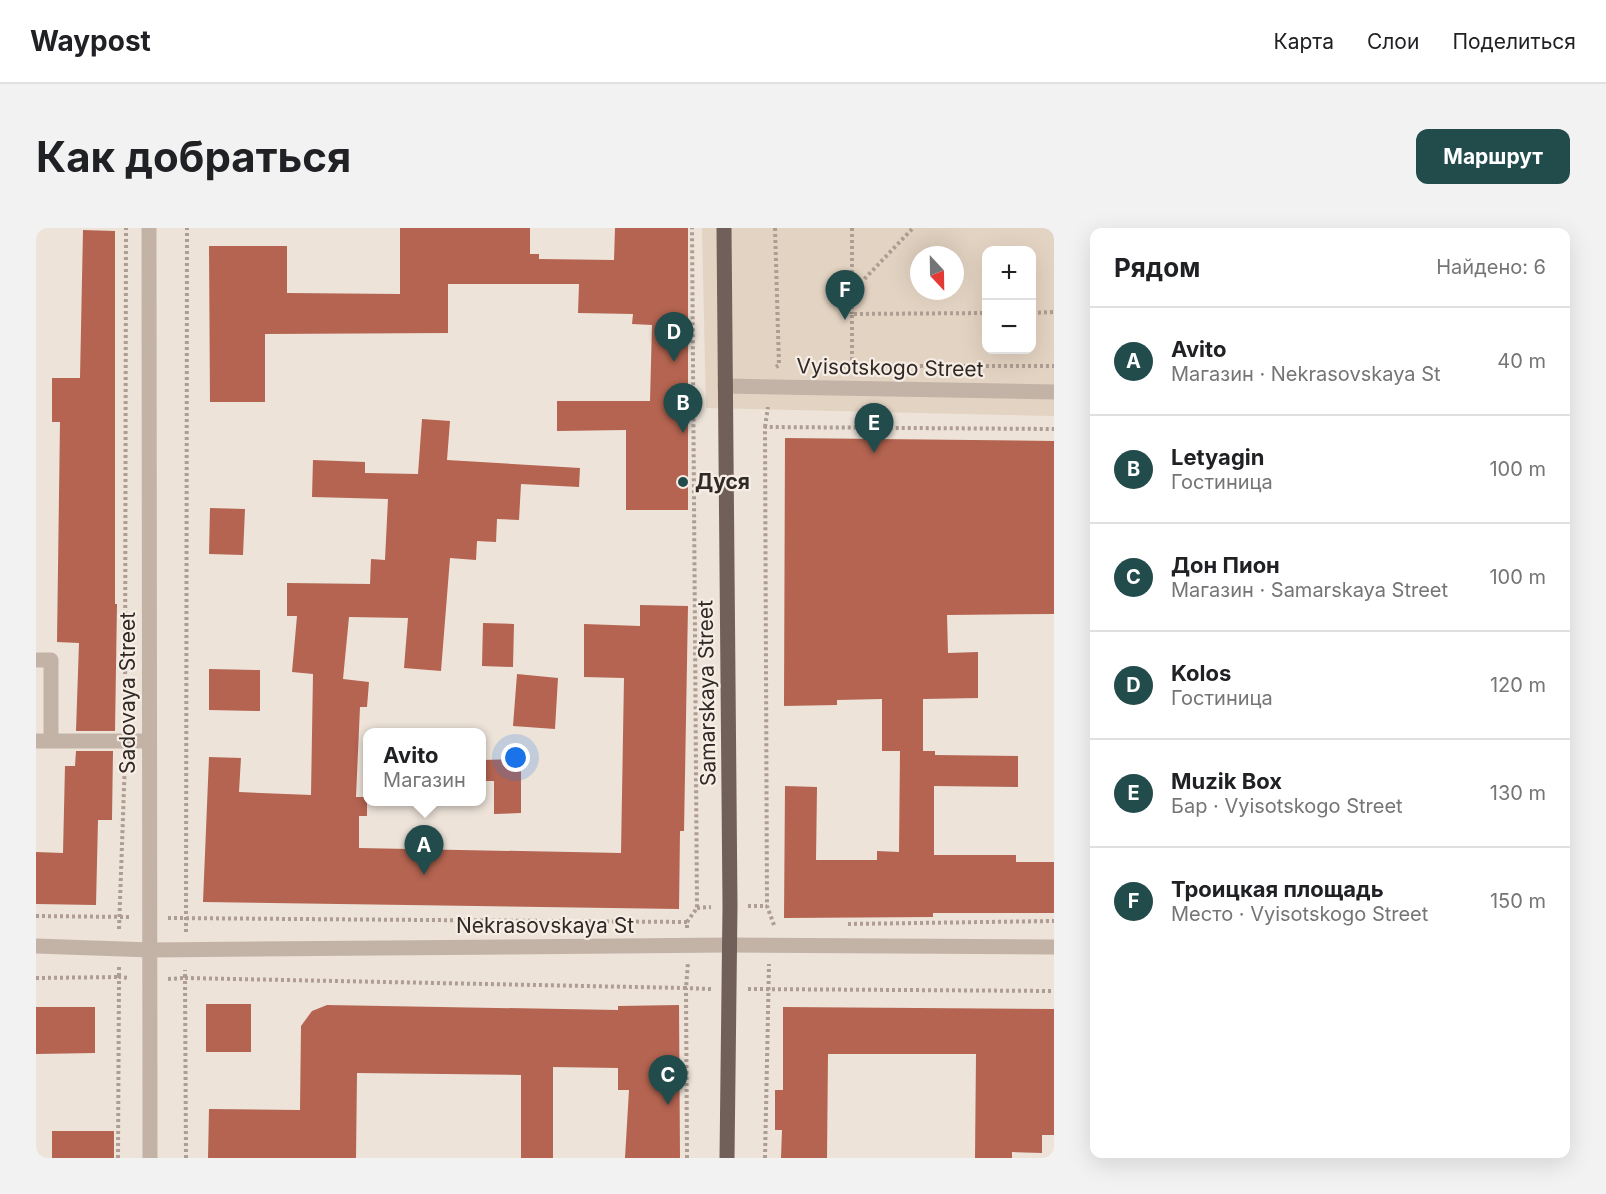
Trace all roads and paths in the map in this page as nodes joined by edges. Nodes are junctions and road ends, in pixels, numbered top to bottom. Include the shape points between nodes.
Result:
1 (126, 228) edge
2 (149, 228) edge
3 (186, 228) edge
4 (692, 228) edge
5 (724, 228) edge
6 (775, 228) edge
7 (852, 228) edge
8 (913, 228) edge
9 (852, 292) junction
10 (1054, 312) edge
11 (982, 313) edge
12 (1036, 313) edge
13 (852, 314) junction
14 (779, 365) junction
15 (789, 366) dead end
16 (831, 366) dead end
17 (852, 366) junction
18 (1054, 366) edge
19 (725, 386) junction
20 (771, 387) junction
21 (1054, 392) edge
22 (765, 427) junction
23 (1054, 429) edge
24 (36, 660) edge
25 (44, 741) edge
26 (125, 741) junction
27 (149, 741) junction
28 (36, 916) edge
29 (119, 917) junction
30 (150, 918) junction
31 (187, 918) junction
32 (1054, 921) edge
33 (785, 924) dead end
34 (843, 924) dead end
35 (729, 945) junction
36 (36, 946) edge
37 (1054, 947) edge
38 (119, 948) junction
39 (186, 949) junction
40 (151, 950) junction
41 (119, 977) junction
42 (36, 978) edge
43 (185, 978) junction
44 (151, 979) junction
45 (687, 988) junction
46 (728, 989) junction
47 (768, 989) junction
48 (1054, 991) edge
49 (118, 1158) edge
50 (150, 1158) edge
51 (186, 1158) edge
52 (687, 1158) edge
53 (727, 1158) edge
54 (765, 1158) edge

1 - 26 path
2 - 27 street, Sadovaya Street
3 - 31 path
4 - 31 path via 697,908 687,922
5 - 19 main road, Samarskaya Street
6 - 14 path
7 - 9 path
8 - 9 path
9 - 13 path
10 - 12 path
11 - 13 path
13 - 17 path
14 - 15 path
14 - 20 path via 769,372
16 - 17 path
17 - 18 path
19 - 20 street, Vyisotskogo Street
19 - 35 main road, Samarskaya Street
20 - 21 street, Vyisotskogo Street
20 - 22 path
22 - 23 path
22 - 33 path via 766,906 773,925
24 - 25 street via 51,660
25 - 26 street
26 - 27 street
26 - 29 path
27 - 30 street, Sadovaya Street
28 - 29 path
29 - 30 path
29 - 38 path
30 - 31 path
30 - 40 street, Sadovaya Street
31 - 39 path
32 - 34 path
35 - 37 street, Nekrasovskaya St
35 - 39 street, Nekrasovskaya St
35 - 46 main road, Samarskaya Street
36 - 38 street, Nekrasovskaya St
38 - 40 street, Nekrasovskaya St
38 - 41 path
39 - 40 street, Nekrasovskaya St
39 - 43 path
40 - 44 street, Sadovaya Street
41 - 42 path
41 - 44 path
41 - 49 path
43 - 44 path
43 - 45 path
43 - 51 path
44 - 50 street, Sadovaya Street
45 - 46 path
45 - 52 path
46 - 47 path
46 - 53 main road, Samarskaya Street
47 - 48 path
47 - 54 path

